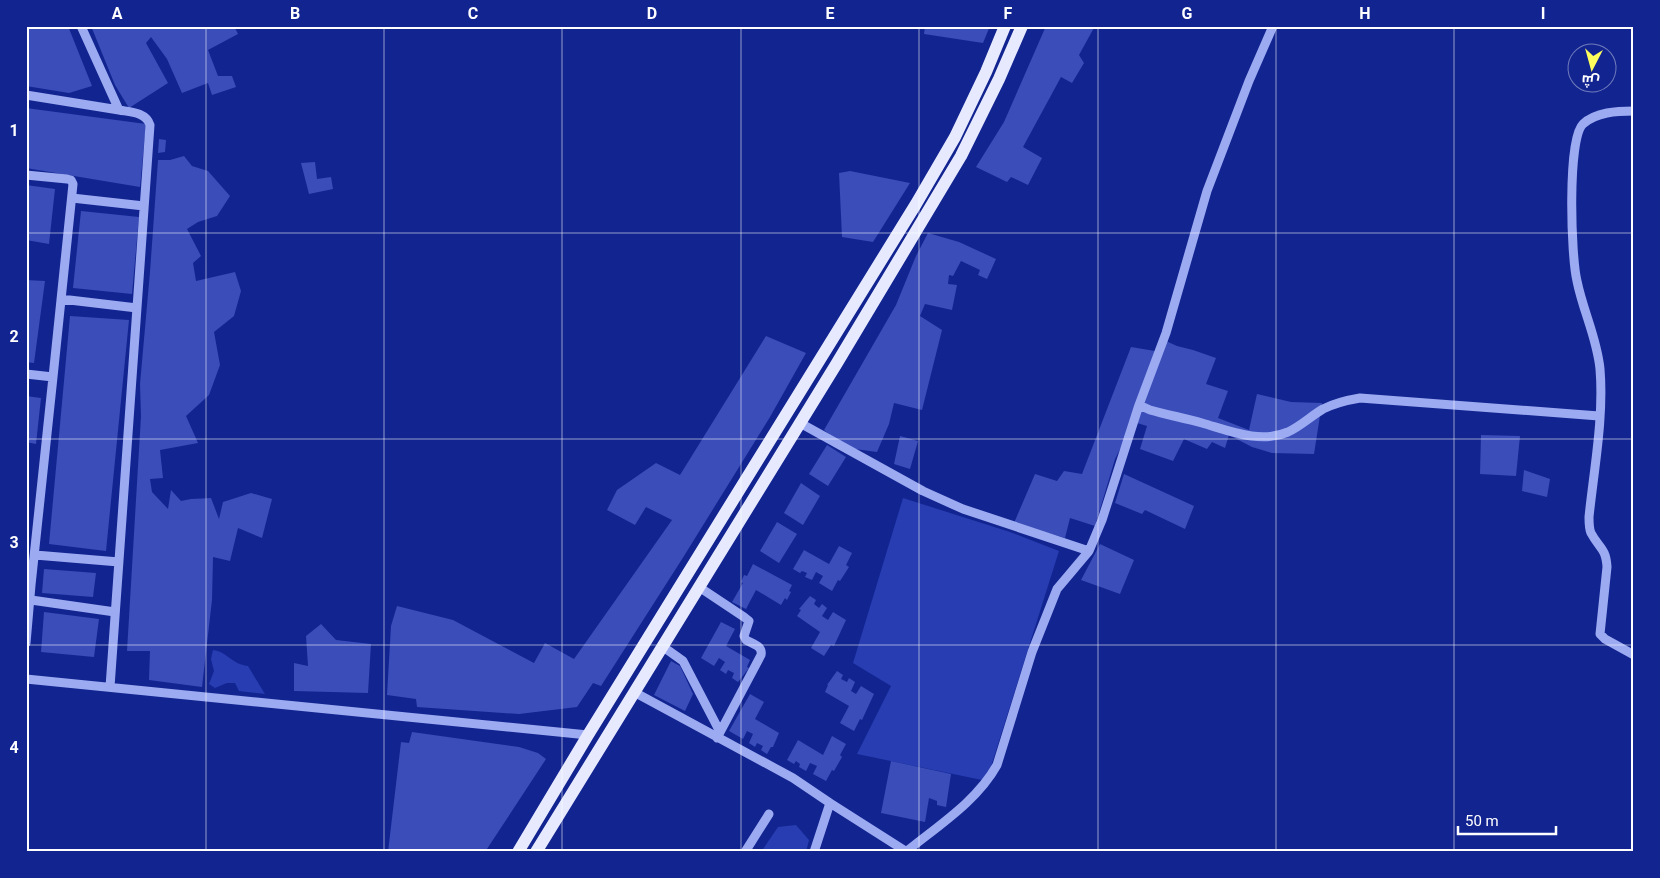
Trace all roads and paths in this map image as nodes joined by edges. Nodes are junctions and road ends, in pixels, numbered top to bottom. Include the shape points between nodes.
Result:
1 (81, 26) edge
2 (1005, 26) edge
3 (1022, 26) edge
4 (1273, 26) edge
5 (26, 95) edge
6 (118, 110) junction
7 (1634, 112) edge
8 (26, 175) edge
9 (72, 198) junction
10 (144, 206) junction
11 (61, 299) junction
12 (137, 308) junction
13 (26, 374) edge
14 (53, 377) junction
15 (1139, 406) junction
16 (1599, 416) junction
17 (800, 423) junction
18 (1089, 551) junction
19 (34, 555) junction
20 (119, 562) junction
21 (29, 585) edge
22 (699, 587) junction
23 (31, 600) junction
24 (115, 612) junction
25 (26, 643) edge
26 (662, 646) junction
27 (1634, 655) edge
28 (26, 679) edge
29 (110, 687) junction
30 (634, 692) junction
31 (588, 735) junction
32 (718, 735) junction
33 (830, 803) junction
34 (769, 814) dead end
35 (907, 851) edge
36 (518, 852) edge
37 (536, 852) edge
38 (745, 852) edge
39 (814, 852) edge

1 - 6 street
2 - 31 main road via 954,137 916,204
3 - 17 main road via 961,156
4 - 15 street via 1208,191 1166,333
5 - 6 street
6 - 10 street via 141,115 149,121
7 - 16 street via 1617,111 1597,116 1582,125 1576,136 1573,155 1574,270 1597,346
8 - 9 street via 71,180
9 - 10 street
9 - 11 street
10 - 12 street
11 - 12 street
11 - 14 street
12 - 20 street
13 - 14 street
14 - 19 street
15 - 16 street via 1247,436 1269,437 1287,432 1323,409 1360,398
15 - 18 street
16 - 27 street via 1589,517 1591,533 1601,546 1607,567 1600,634
17 - 18 street via 923,491 963,509
17 - 22 main road
18 - 35 street via 1058,589 1032,652 997,766 990,779
19 - 20 street
19 - 21 street
20 - 24 street
21 - 23 street
22 - 26 main road
22 - 32 street via 744,616 749,625 745,638 762,651
23 - 24 street
23 - 25 street
24 - 29 street
26 - 30 main road
26 - 32 street via 683,661
28 - 29 street
29 - 31 street
30 - 32 street
30 - 37 main road
31 - 36 main road
32 - 33 street
33 - 35 street
33 - 39 street
34 - 38 street

